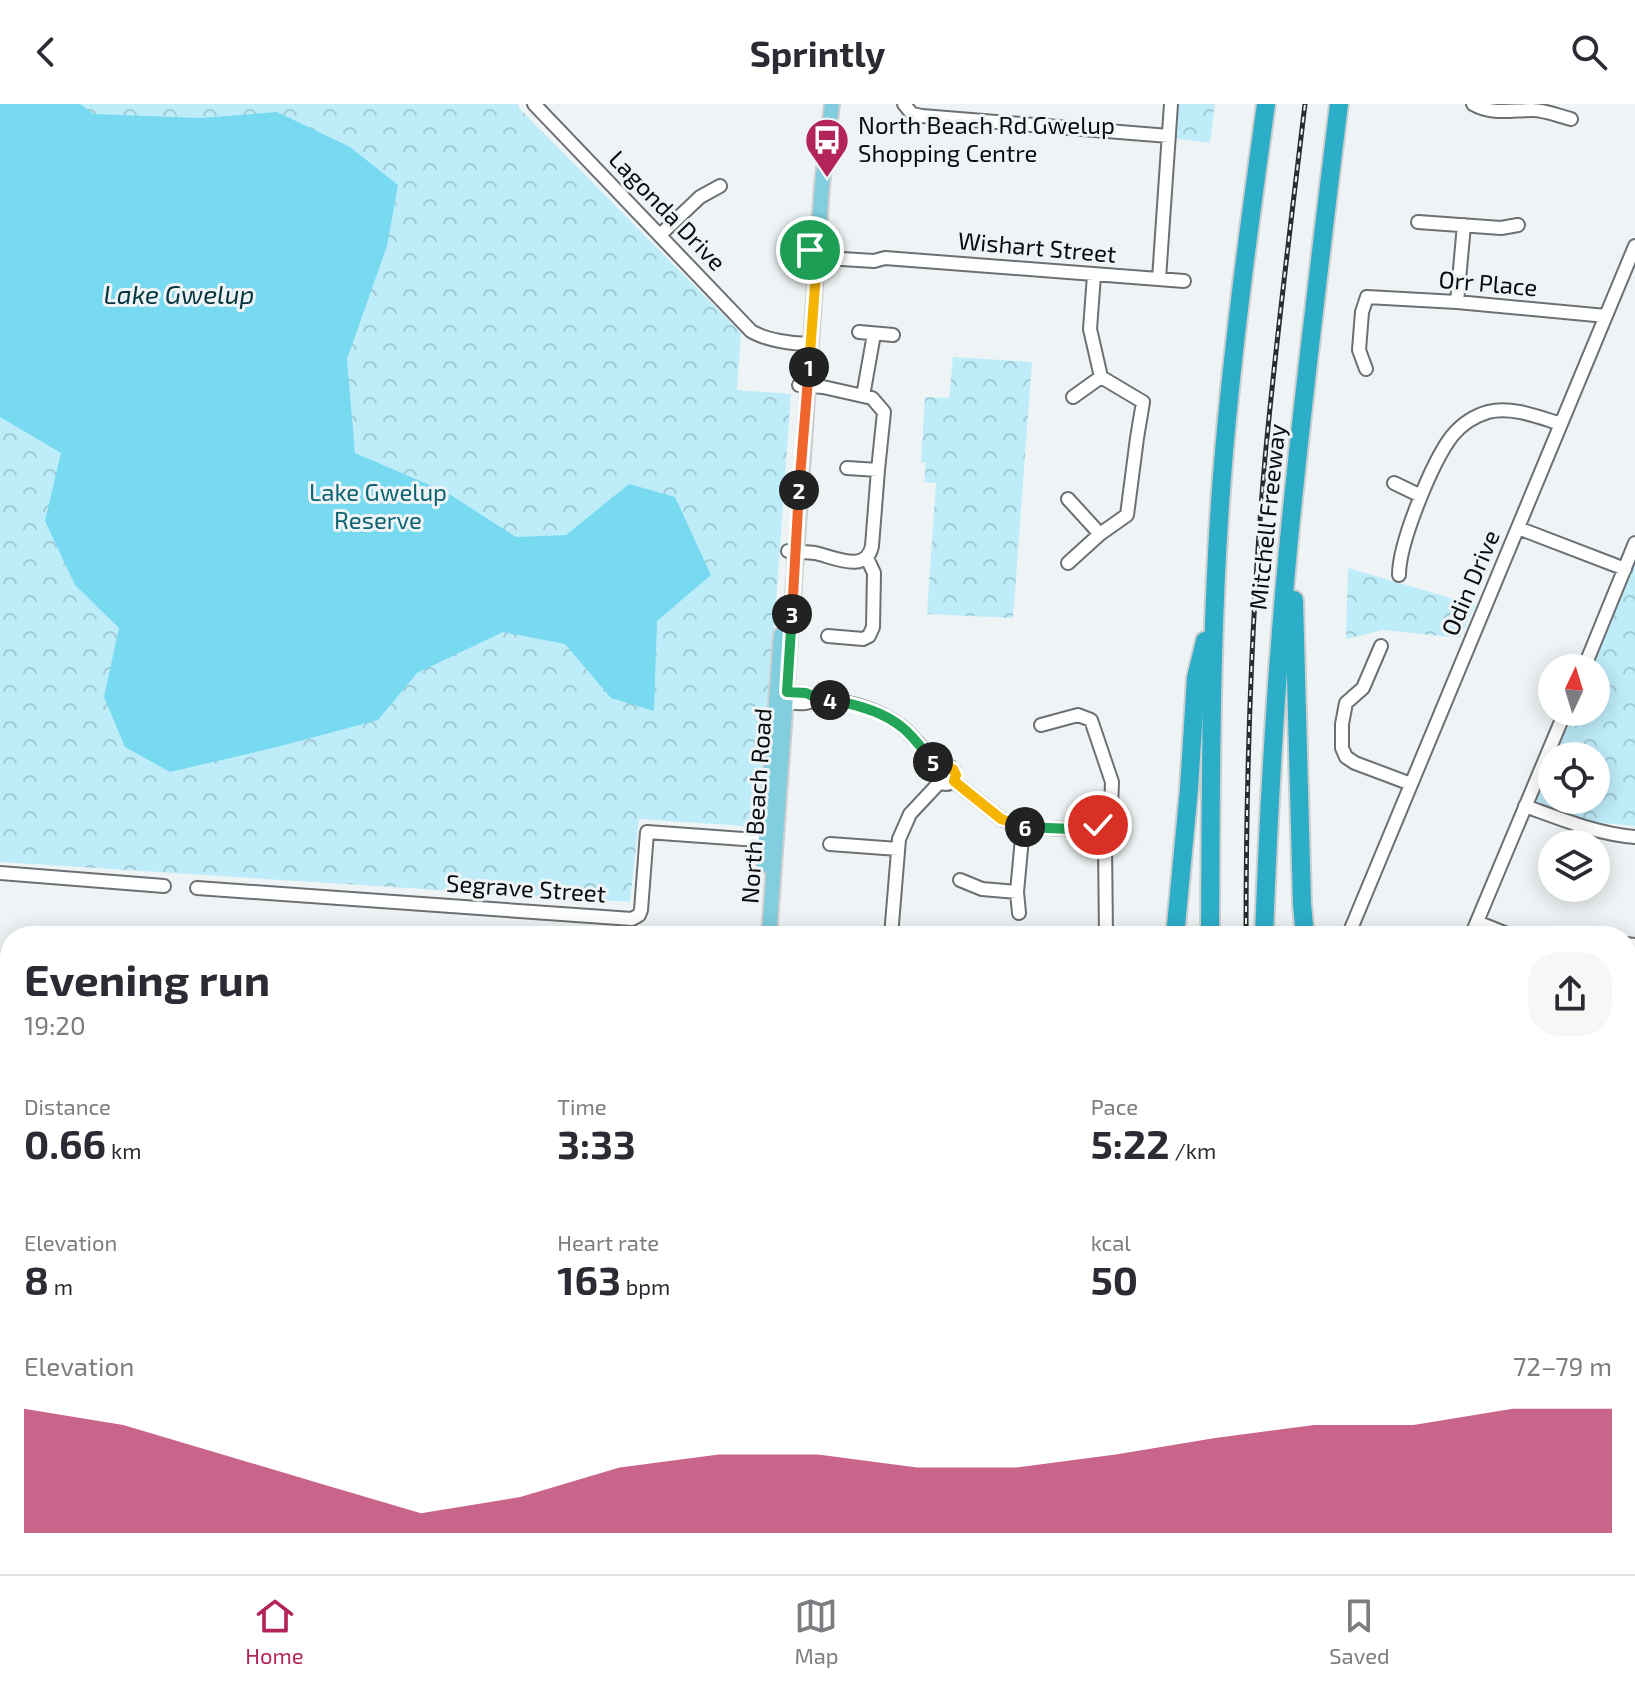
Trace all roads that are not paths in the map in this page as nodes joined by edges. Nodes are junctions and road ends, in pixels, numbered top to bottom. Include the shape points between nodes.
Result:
1 (534, 104) edge
2 (822, 104) edge
3 (832, 104) edge
4 (904, 104) edge
5 (1171, 104) edge
6 (1266, 104) edge
7 (1339, 104) edge
8 (1473, 104) edge
9 (1571, 119) dead end
10 (1169, 136) junction
11 (720, 186) dead end
12 (1418, 222) dead end
13 (1464, 225) junction
14 (1518, 225) dead end
15 (660, 235) junction
16 (1635, 246) edge
17 (814, 254) junction
18 (1094, 275) junction
19 (1159, 279) junction
20 (1184, 281) dead end
21 (1457, 302) junction
22 (1606, 316) junction
23 (859, 332) dead end
24 (874, 334) junction
25 (893, 335) dead end
26 (807, 341) junction
27 (1366, 369) dead end
28 (1101, 377) junction
29 (803, 385) junction
30 (863, 396) junction
31 (1073, 397) dead end
32 (1561, 424) junction
33 (847, 468) dead end
34 (878, 470) junction
35 (1394, 483) dead end
36 (1421, 496) junction
37 (1068, 499) dead end
38 (1290, 522) junction
39 (1518, 528) junction
40 (1100, 534) junction
41 (1635, 543) edge
42 (791, 555) junction
43 (867, 558) junction
44 (1068, 563) dead end
45 (1625, 569) junction
46 (1399, 575) dead end
47 (1215, 601) junction
48 (828, 636) dead end
49 (1381, 646) dead end
50 (1590, 654) edge
51 (782, 697) junction
52 (1041, 725) dead end
53 (1559, 726) edge
54 (944, 777) junction
55 (1411, 784) junction
56 (1525, 806) junction
57 (1107, 823) junction
58 (1023, 827) junction
59 (1094, 830) junction
60 (1635, 837) edge
61 (771, 841) junction
62 (1105, 843) junction
63 (830, 844) dead end
64 (898, 849) junction
65 (0, 873) edge
66 (960, 880) dead end
67 (164, 886) dead end
68 (197, 888) dead end
69 (1017, 892) junction
70 (1019, 913) dead end
71 (1477, 922) junction
72 (761, 926) edge
73 (769, 926) edge
74 (892, 926) edge
75 (1106, 926) edge
76 (1176, 926) edge
77 (1210, 926) edge
78 (1264, 926) edge
79 (1304, 926) edge
80 (1352, 926) edge
81 (1475, 926) edge
82 (1487, 926) edge

1 - 15 street, Lagonda Drive
2 - 17 main road, North Beach Road
3 - 17 main road, North Beach Road
4 - 10 street via 922,116
5 - 10 street
6 - 47 highway, Mitchell Freeway via 1223,454
7 - 38 highway, Mitchell Freeway
8 - 9 street via 1492,111 1536,110
10 - 19 street
11 - 15 street via 700,197
12 - 13 street
13 - 14 street
13 - 21 street
15 - 26 street, Lagonda Drive via 751,331 781,342
16 - 22 street, Odin Drive
17 - 18 street, Wishart Street via 872,254
17 - 26 main road, North Beach Road
18 - 19 street, Wishart Street
18 - 28 street via 1090,329
19 - 20 street, Wishart Street
21 - 22 street, Orr Place
21 - 27 street, Orr Place via 1367,297 1359,350
22 - 32 street, Odin Drive
23 - 24 street
24 - 25 street
24 - 30 street
26 - 29 main road, North Beach Road
28 - 31 street
28 - 40 street via 1143,402 1127,515
29 - 30 street
29 - 42 main road, North Beach Road
30 - 34 street via 884,412
32 - 36 street via 1508,411 1470,420 1452,437
32 - 39 street, Odin Drive
33 - 34 street
34 - 43 street
35 - 36 street
36 - 46 street via 1399,560
37 - 40 street
38 - 78 highway, Mitchell Freeway
38 - 79 highway
39 - 45 street
39 - 55 street, Odin Drive
40 - 44 street
41 - 45 street
42 - 43 street
42 - 51 main road, North Beach Road
43 - 48 street via 874,573 869,636
45 - 50 street
47 - 76 highway via 1196,678
47 - 77 highway, Mitchell Freeway
49 - 55 street via 1363,688 1346,703 1342,748 1355,763
51 - 54 street via 806,693 888,718 904,729
51 - 61 main road, North Beach Road
52 - 57 street via 1078,715 1091,720 1112,782
53 - 56 street
54 - 58 street via 1001,819
54 - 64 street via 910,814
55 - 80 street, Odin Drive
56 - 60 street
56 - 71 street
57 - 59 street
57 - 62 street via 1115,834
58 - 59 street
58 - 69 street
59 - 62 street via 1098,841
61 - 68 street, Segrave Street via 647,832 644,920
61 - 72 main road, North Beach Road
61 - 73 main road, North Beach Road
62 - 75 street
63 - 64 street
64 - 74 street
65 - 67 street
66 - 69 street via 982,889
69 - 70 street
71 - 81 street
71 - 82 street

